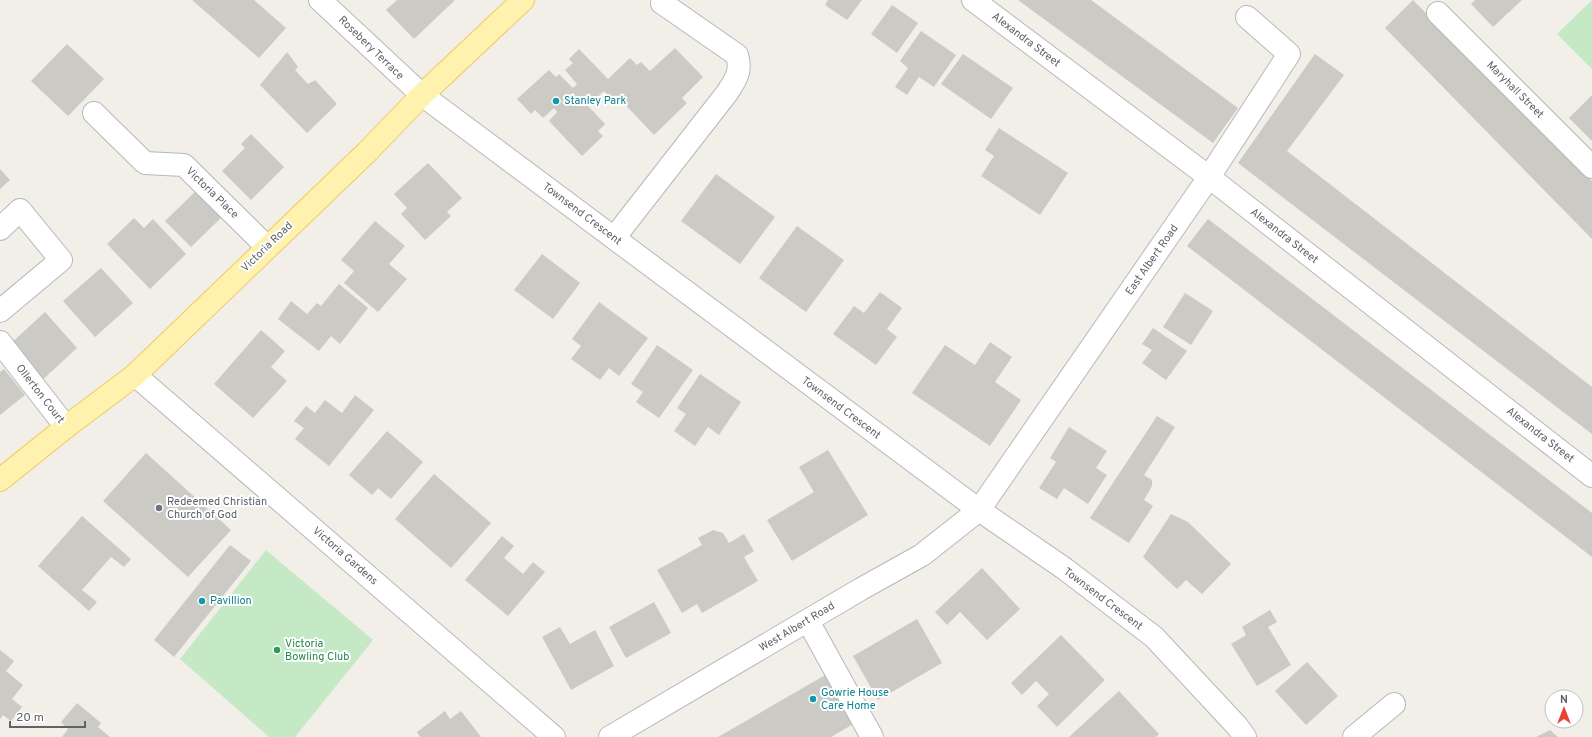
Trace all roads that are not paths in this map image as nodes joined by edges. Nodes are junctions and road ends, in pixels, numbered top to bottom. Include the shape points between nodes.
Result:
1 (523, 0) edge
2 (973, 0) edge
3 (662, 2) dead end
4 (329, 3) edge
5 (1438, 12) dead end
6 (1247, 17) dead end
7 (422, 95) junction
8 (94, 113) dead end
9 (1592, 167) edge
10 (1209, 177) junction
11 (0, 229) edge
12 (614, 238) junction
13 (267, 247) junction
14 (0, 311) edge
15 (0, 342) edge
16 (135, 375) junction
17 (66, 427) junction
18 (1592, 476) edge
19 (0, 480) edge
20 (979, 510) junction
21 (808, 621) junction
22 (1394, 704) dead end
23 (554, 737) edge
24 (610, 737) edge
25 (872, 737) edge
26 (1246, 737) edge
27 (1354, 737) edge

1 - 7 main road, Victoria Road
2 - 10 street, Alexandra Street
3 - 12 street via 736,55 740,64 736,78 727,93
4 - 7 street, Rosebery Terrace
5 - 9 street, Maryhall Street
6 - 10 street, East Albert Road via 1289,54
7 - 12 street, Townsend Crescent
7 - 13 main road, Victoria Road via 366,153
8 - 13 street, Victoria Place via 145,163 184,165
10 - 18 street, Alexandra Street
10 - 20 street, East Albert Road
11 - 14 street via 20,210 61,260
12 - 20 street, Townsend Crescent
13 - 16 main road, Victoria Road
15 - 17 street, Ollerton Court
16 - 17 main road, Victoria Road
16 - 23 street, Victoria Gardens
17 - 19 main road, Victoria Road
20 - 21 street, West Albert Road via 922,555
20 - 26 street, Townsend Crescent via 1065,569 1154,637
21 - 24 street, West Albert Road
21 - 25 street
22 - 27 street

